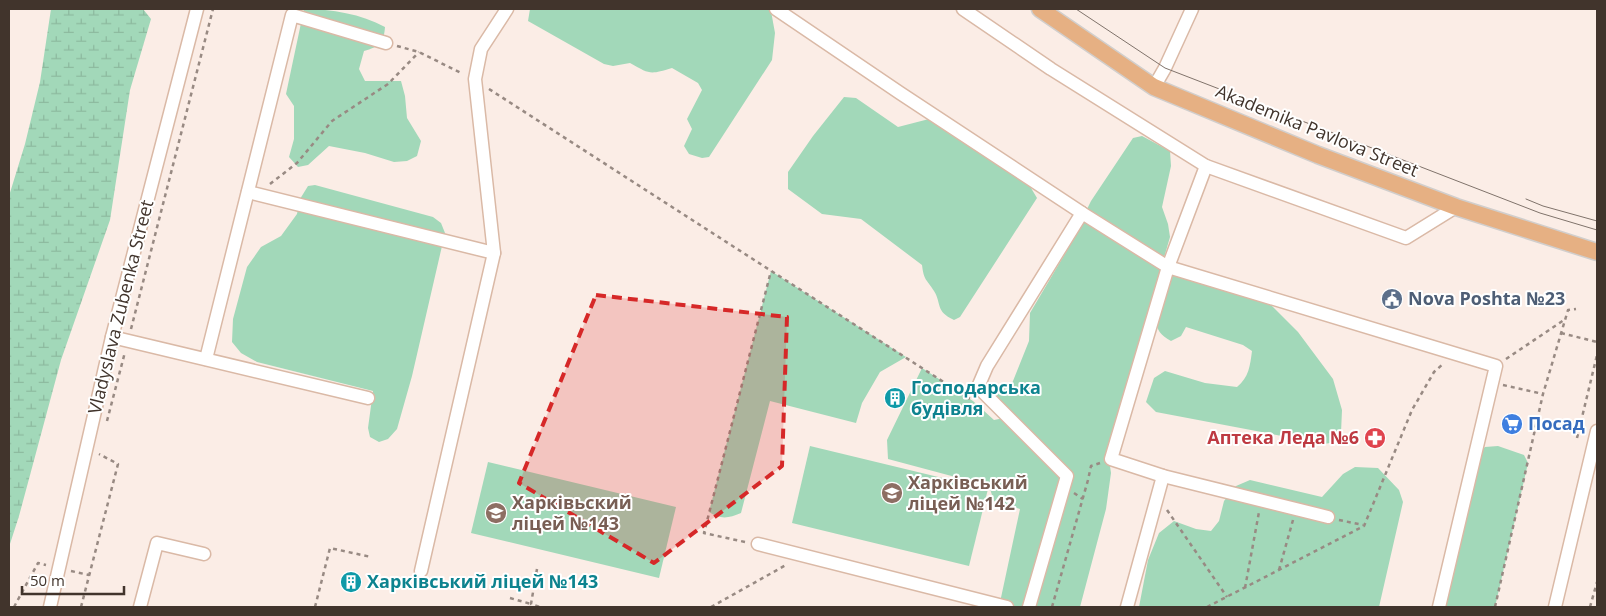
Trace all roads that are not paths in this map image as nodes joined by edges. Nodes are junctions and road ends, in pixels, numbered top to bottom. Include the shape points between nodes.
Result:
1 (507, 9) edge
2 (776, 9) edge
3 (963, 9) edge
4 (1040, 9) edge
5 (1192, 9) edge
6 (193, 12) edge
7 (386, 43) road end
8 (1154, 87) junction
9 (1206, 166) junction
10 (253, 193) junction
11 (1456, 207) junction
12 (1082, 213) junction
13 (1597, 252) edge
14 (494, 253) junction
15 (1168, 266) junction
16 (112, 337) junction
17 (206, 359) junction
18 (368, 398) dead end
19 (1597, 431) edge
20 (1163, 476) junction
21 (1328, 517) road end
22 (758, 544) road end
23 (204, 554) dead end
24 (421, 571) dead end
25 (50, 607) edge
26 (140, 607) edge
27 (1007, 607) edge
28 (1030, 607) edge
29 (1126, 607) edge
30 (1439, 607) edge
31 (1555, 607) edge

1 - 14 street via 481,48 475,79
2 - 12 street
3 - 9 street via 1051,69
4 - 8 main road, Akademika Pavlova Street
5 - 8 street
6 - 16 street, Vladyslava Zubenka Street
7 - 10 street via 292,15
8 - 11 main road, Akademika Pavlova Street via 1318,155
9 - 11 street via 1406,238
9 - 15 street
10 - 14 street
10 - 17 street
11 - 13 main road, Akademika Pavlova Street
12 - 15 street
12 - 28 street via 978,387 1067,476
14 - 24 street
15 - 20 street via 1111,459
15 - 30 street via 1496,366
16 - 17 street
16 - 25 street, Vladyslava Zubenka Street
17 - 18 street
19 - 31 street
20 - 21 street
20 - 29 street
22 - 27 street
23 - 26 street via 157,543

